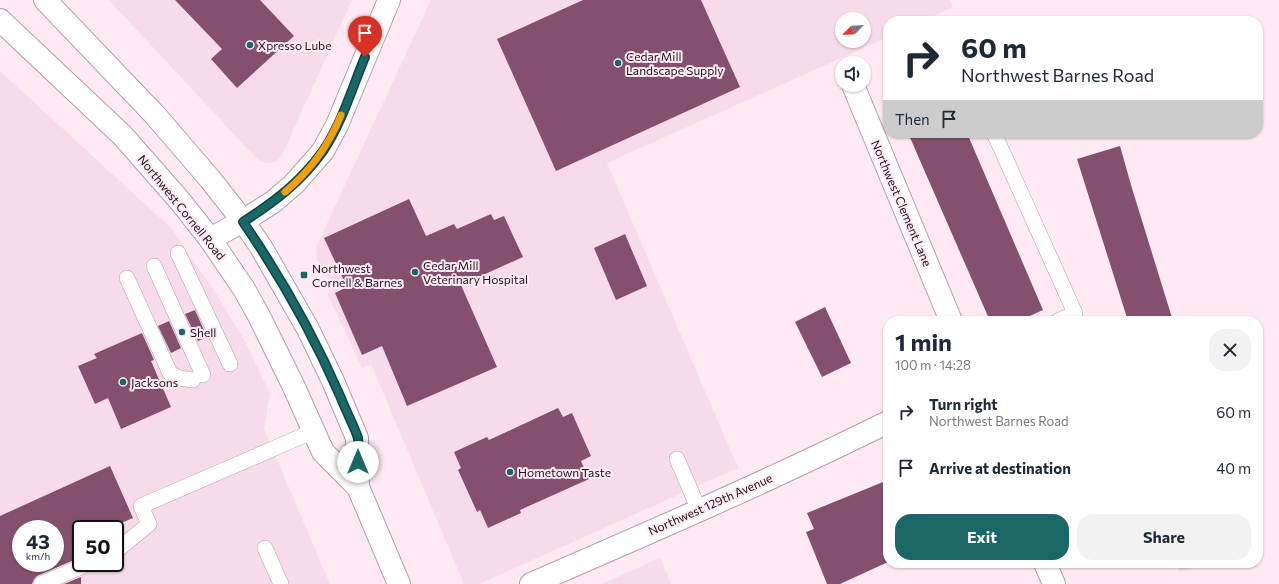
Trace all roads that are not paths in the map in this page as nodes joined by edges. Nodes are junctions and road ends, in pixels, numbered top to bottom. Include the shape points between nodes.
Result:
1 (45, 0) edge
2 (389, 0) edge
3 (0, 20) edge
4 (856, 92) edge
5 (996, 138) edge
6 (243, 222) junction
7 (210, 239) junction
8 (178, 253) dead end
9 (154, 266) dead end
10 (127, 278) dead end
11 (949, 316) edge
12 (1068, 316) edge
13 (230, 364) dead end
14 (883, 425) edge
15 (314, 431) junction
16 (677, 459) dead end
17 (358, 487) junction
18 (699, 510) junction
19 (124, 545) edge
20 (265, 548) dead end
21 (1047, 568) edge
22 (72, 571) edge
23 (41, 584) edge
24 (281, 584) edge
25 (399, 584) edge
26 (531, 584) edge
27 (1054, 584) edge

1 - 6 main road, Northwest Cornell Road via 155,115
2 - 6 main road via 337,125 323,151 294,184
3 - 7 main road, Northwest Cornell Road via 123,136
4 - 11 main road, Northwest Clement Lane
5 - 12 lane via 1074,313
6 - 7 main road
6 - 17 main road, Northwest Cornell Road via 292,299 333,380 358,438
7 - 15 main road, Northwest Cornell Road via 259,316
8 - 13 lane
9 - 10 lane via 198,378 179,378 170,373
14 - 18 main road, Northwest 129th Avenue
15 - 17 main road, Northwest Cornell Road via 323,452
15 - 19 lane via 141,506 149,524
16 - 18 lane
17 - 25 main road, Northwest Cornell Road
18 - 26 main road, Northwest 129th Avenue
20 - 24 lane
21 - 27 main road
22 - 23 lane

